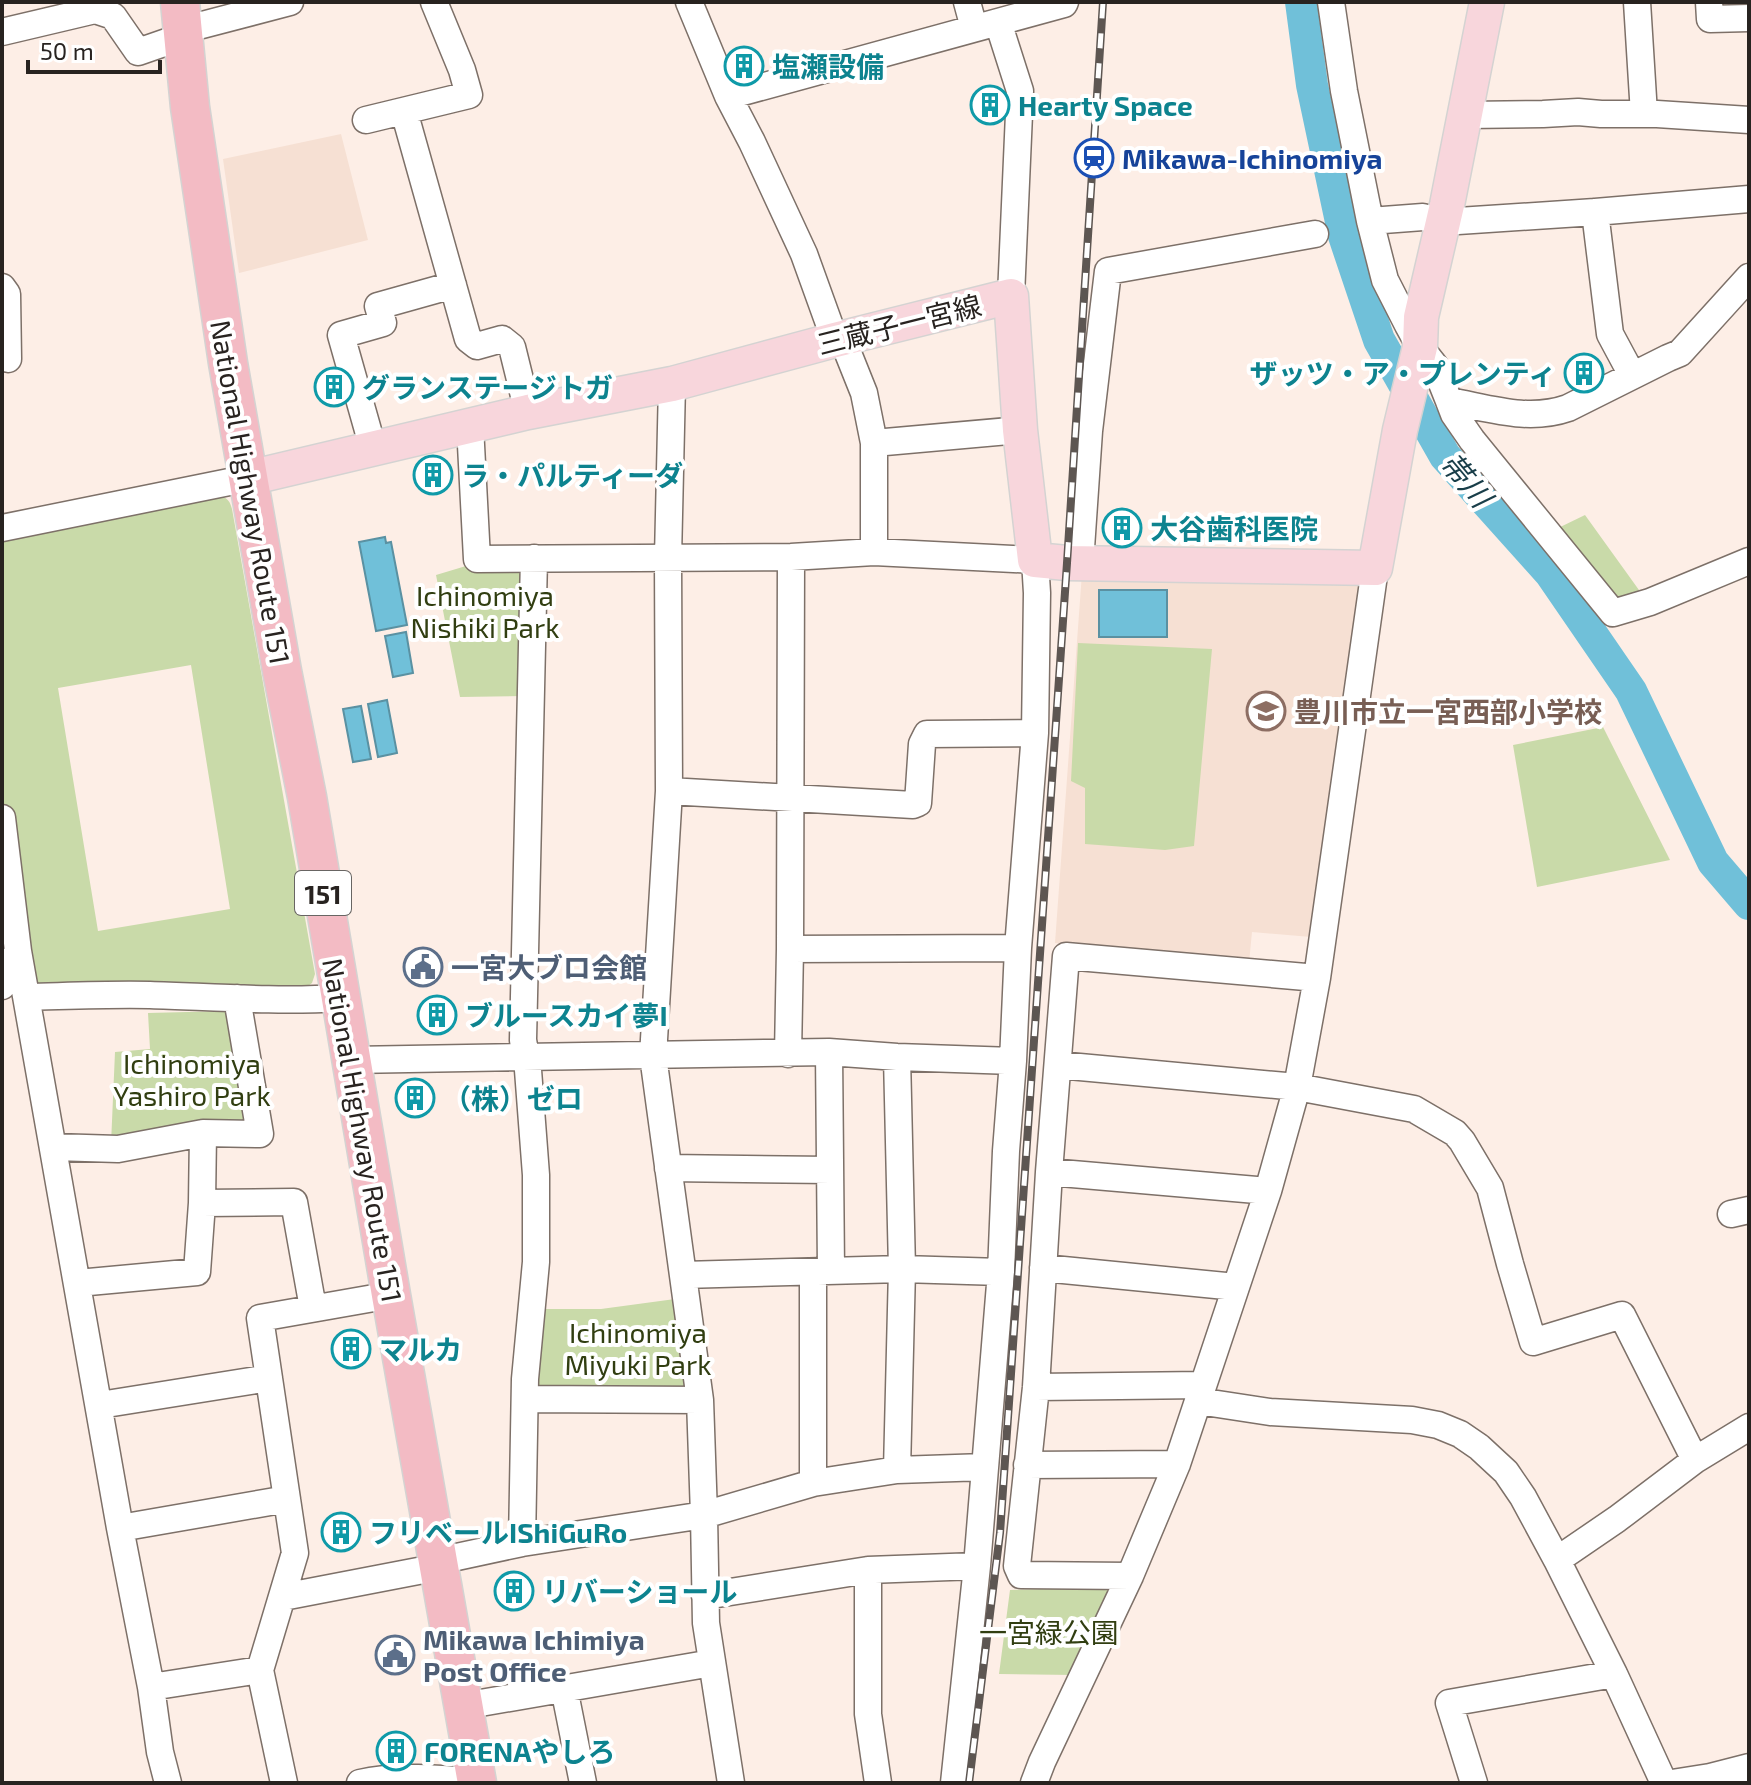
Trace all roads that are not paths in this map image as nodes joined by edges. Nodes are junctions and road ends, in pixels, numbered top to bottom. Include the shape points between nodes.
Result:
1 (290, 2) edge
2 (434, 2) edge
3 (689, 2) edge
4 (967, 2) edge
5 (1065, 2) edge
6 (1331, 2) edge
7 (1487, 2) edge
8 (1637, 2) edge
9 (1709, 2) edge
10 (1749, 18) edge
11 (182, 23) edge
12 (986, 25) junction
13 (2, 32) edge
14 (728, 96) junction
15 (404, 111) junction
16 (1644, 114) junction
17 (1466, 115) junction
18 (366, 120) dead end
19 (1749, 120) edge
20 (1749, 199) edge
21 (1595, 212) junction
22 (1370, 221) junction
23 (1443, 222) junction
24 (1315, 234) dead end
25 (1749, 277) edge
26 (453, 285) junction
27 (2, 287) edge
28 (1011, 296) junction
29 (838, 339) junction
30 (1419, 355) junction
31 (8, 359) dead end
32 (1632, 375) junction
33 (672, 384) junction
34 (1449, 401) junction
35 (528, 412) junction
36 (470, 426) junction
37 (1020, 430) junction
38 (874, 443) junction
39 (373, 448) junction
40 (249, 478) junction
41 (2, 528) edge
42 (874, 552) junction
43 (791, 557) junction
44 (534, 558) junction
45 (668, 558) junction
46 (1035, 560) junction
47 (1749, 561) edge
48 (1080, 563) junction
49 (1375, 568) junction
50 (1035, 733) junction
51 (669, 791) junction
52 (790, 798) junction
53 (2, 818) edge
54 (1018, 948) junction
55 (790, 949) junction
56 (18, 951) junction
57 (1317, 978) junction
58 (2, 986) edge
59 (27, 997) junction
60 (237, 998) junction
61 (340, 998) junction
62 (829, 1052) junction
63 (788, 1054) junction
64 (526, 1056) junction
65 (653, 1056) junction
66 (897, 1057) junction
67 (351, 1060) junction
68 (1013, 1061) junction
69 (1058, 1065) junction
70 (1297, 1087) junction
71 (203, 1133) junction
72 (54, 1147) junction
73 (668, 1168) junction
74 (830, 1170) junction
75 (1049, 1172) junction
76 (1268, 1191) junction
77 (202, 1203) junction
78 (1043, 1268) junction
79 (902, 1269) junction
80 (822, 1272) junction
81 (1001, 1272) junction
82 (683, 1275) junction
83 (78, 1283) junction
84 (1236, 1287) junction
85 (391, 1295) junction
86 (313, 1308) junction
87 (269, 1378) junction
88 (1036, 1387) junction
89 (1200, 1393) junction
90 (525, 1399) junction
91 (700, 1400) junction
92 (100, 1405) junction
93 (1749, 1427) edge
94 (1695, 1460) junction
95 (1177, 1464) junction
96 (1027, 1465) junction
97 (985, 1467) junction
98 (897, 1470) junction
99 (813, 1483) junction
100 (287, 1499) junction
101 (704, 1515) junction
102 (120, 1528) junction
103 (522, 1543) junction
104 (1557, 1560) junction
105 (439, 1564) junction
106 (977, 1566) junction
107 (868, 1570) junction
108 (1130, 1576) junction
109 (705, 1596) junction
110 (283, 1597) junction
111 (712, 1663) junction
112 (260, 1670) junction
113 (1614, 1674) junction
114 (151, 1687) junction
115 (564, 1688) junction
116 (463, 1706) junction
117 (1749, 1767) edge
118 (1043, 1776) edge
119 (476, 1782) edge
120 (168, 1783) edge
121 (284, 1783) edge
122 (360, 1783) edge
123 (583, 1783) edge
124 (731, 1783) edge
125 (878, 1783) edge
126 (954, 1783) edge
127 (1474, 1783) edge
128 (1664, 1783) edge
129 (1672, 1783) edge

1 - 11 street
2 - 15 street via 469,95
3 - 14 street
4 - 12 street
5 - 12 street
6 - 22 street
7 - 17 main road
8 - 16 street
9 - 10 street via 1710,19
11 - 13 street via 138,52 113,16 95,10
11 - 40 highway, National Highway Route 151 / 151 via 200,176
12 - 14 street
12 - 28 street via 1020,91
14 - 29 street via 804,254
15 - 18 street
15 - 26 street
16 - 17 street
16 - 19 street
17 - 23 main road
20 - 21 street
21 - 23 street
21 - 32 street via 1610,334
22 - 23 street via 1423,217
22 - 30 street via 1385,280
23 - 30 main road via 1421,317
24 - 48 street via 1108,271
25 - 32 street via 1680,353
26 - 35 street via 468,339 477,346 502,339 512,347
26 - 39 street via 378,306 383,323 341,335
27 - 31 street via 7,294
28 - 29 main road, 三蔵子一宮線
28 - 37 main road, 三蔵子一宮線
29 - 33 main road, 三蔵子一宮線
29 - 38 street via 864,393
30 - 34 street via 1435,366
30 - 49 main road
32 - 34 street via 1568,408 1542,415
33 - 35 main road, 三蔵子一宮線
33 - 45 street
34 - 47 street via 1472,440 1613,613
35 - 36 main road, 三蔵子一宮線
36 - 39 main road, 三蔵子一宮線
36 - 44 street via 477,559
37 - 38 street
37 - 46 main road, 三蔵子一宮線
38 - 42 street
39 - 40 main road, 三蔵子一宮線
40 - 41 street
40 - 61 highway, National Highway Route 151 / 151
42 - 43 street
42 - 46 street
43 - 45 street
43 - 52 street
44 - 45 street
44 - 64 street
45 - 51 street
46 - 48 main road
46 - 50 street
48 - 49 main road
49 - 57 street
50 - 52 street via 927,734 918,803 913,805
50 - 54 street
51 - 52 street
51 - 65 street
52 - 55 street
53 - 56 street
54 - 55 street
54 - 68 street
55 - 63 street
56 - 58 street
56 - 59 street
57 - 69 street via 1066,956
57 - 70 street
59 - 60 street
59 - 72 street
60 - 61 street
60 - 71 street via 260,1134
61 - 67 highway, National Highway Route 151 / 151
62 - 63 street
62 - 66 street
62 - 74 street
63 - 65 street
64 - 65 street
64 - 67 street
64 - 90 street via 536,1175 536,1262
65 - 73 street
66 - 68 street
66 - 79 street
67 - 85 highway, National Highway Route 151 / 151
68 - 81 street
69 - 70 street
69 - 75 street
70 - 76 street
70 - 94 street via 1414,1109 1455,1133 1490,1188 1533,1342 1622,1315
71 - 72 street via 118,1149
71 - 77 street
72 - 83 street
73 - 74 street
73 - 82 street
74 - 80 street
75 - 76 street
75 - 78 street
76 - 84 street
77 - 83 street via 197,1272
77 - 86 street via 294,1202
78 - 84 street
78 - 88 street
79 - 80 street
79 - 81 street
79 - 98 street
80 - 82 street
80 - 99 street
81 - 97 street
82 - 91 street
83 - 92 street
84 - 89 street
85 - 86 street
85 - 105 highway, National Highway Route 151 / 151
86 - 87 street via 260,1318
87 - 92 street
87 - 100 street
88 - 89 street
88 - 96 street
89 - 95 street
89 - 104 street via 1270,1412 1412,1420 1460,1434 1506,1472
90 - 91 street
90 - 103 street
91 - 101 street
92 - 102 street
93 - 94 street
94 - 104 street
95 - 96 street
95 - 108 street
96 - 108 street via 1017,1566 1021,1575
97 - 98 street
97 - 106 street
98 - 99 street
99 - 101 street
100 - 102 street
100 - 110 street via 295,1553
101 - 103 street
101 - 109 street
102 - 114 street
103 - 105 street
104 - 113 street
105 - 110 street
105 - 116 highway, National Highway Route 151 / 151
106 - 107 street
106 - 126 street
107 - 109 street
107 - 125 street via 868,1714
108 - 118 street
109 - 111 street
110 - 112 street
111 - 115 street
111 - 124 street
112 - 114 street
112 - 121 street
113 - 127 street via 1449,1703
113 - 128 street
114 - 120 street
115 - 116 street
115 - 123 street
116 - 119 highway, National Highway Route 151 / 151
117 - 129 street
119 - 122 street

